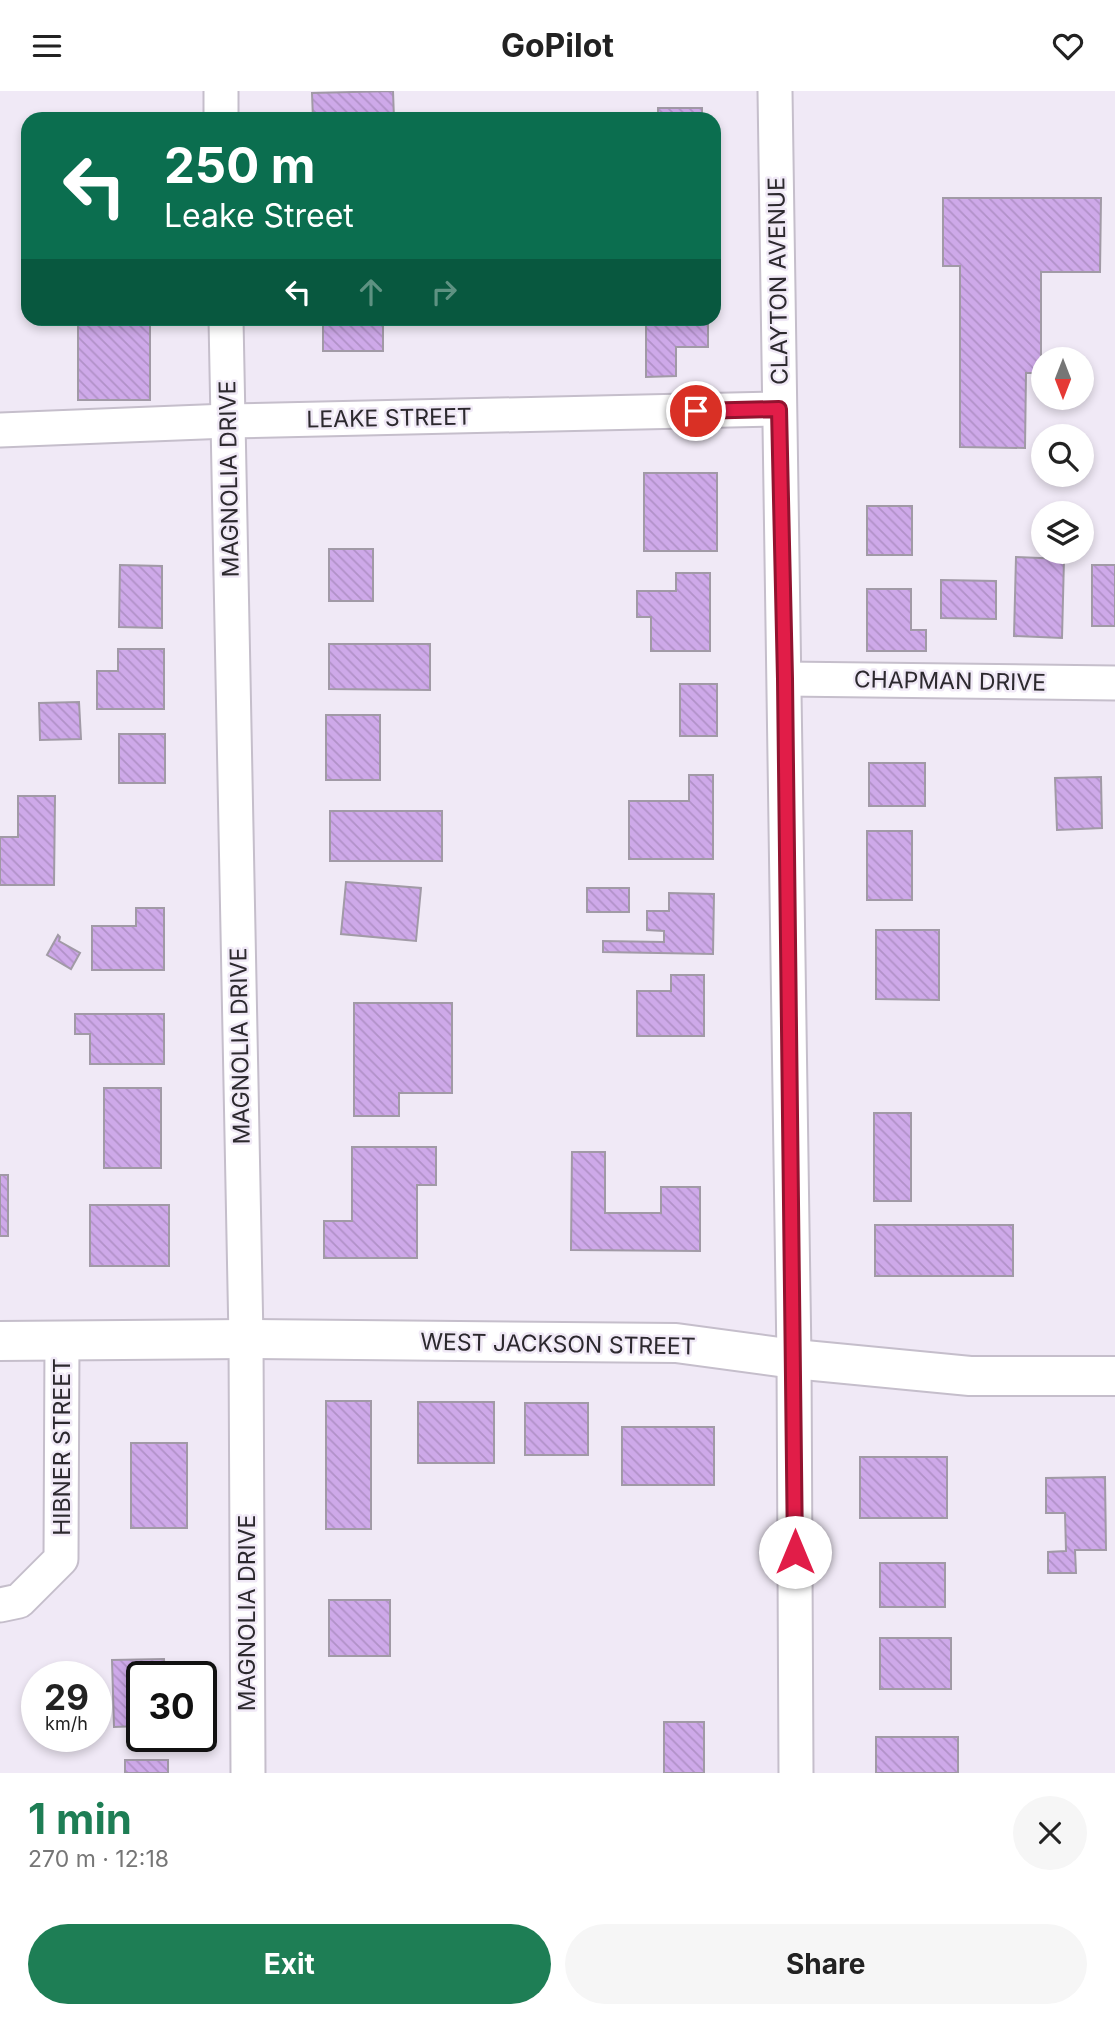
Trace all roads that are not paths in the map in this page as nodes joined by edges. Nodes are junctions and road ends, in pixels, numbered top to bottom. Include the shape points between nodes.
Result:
1 (221, 91) edge
2 (775, 91) edge
3 (221, 112) edge
4 (226, 326) edge
5 (779, 409) junction
6 (228, 421) junction
7 (0, 430) edge
8 (785, 679) junction
9 (1115, 683) edge
10 (246, 1339) junction
11 (0, 1341) edge
12 (62, 1341) junction
13 (794, 1359) junction
14 (1115, 1376) edge
15 (0, 1605) edge
16 (248, 1773) edge
17 (796, 1773) edge

1 - 3 street
2 - 5 street, CLAYTON AVENUE
4 - 6 street, MAGNOLIA DRIVE
5 - 6 street, LEAKE STREET
5 - 8 street, CLAYTON AVENUE
6 - 7 street, LEAKE STREET
6 - 10 street, MAGNOLIA DRIVE
8 - 9 street, CHAPMAN DRIVE
8 - 13 street, CLAYTON AVENUE
10 - 12 street, WEST JACKSON STREET
10 - 13 street, WEST JACKSON STREET via 676,1343
10 - 16 street, MAGNOLIA DRIVE
11 - 12 street, WEST JACKSON STREET
12 - 15 street, HIBNER STREET via 61,1559 19,1601
13 - 14 street, WEST JACKSON STREET via 970,1376
13 - 17 street, CLAYTON AVENUE

